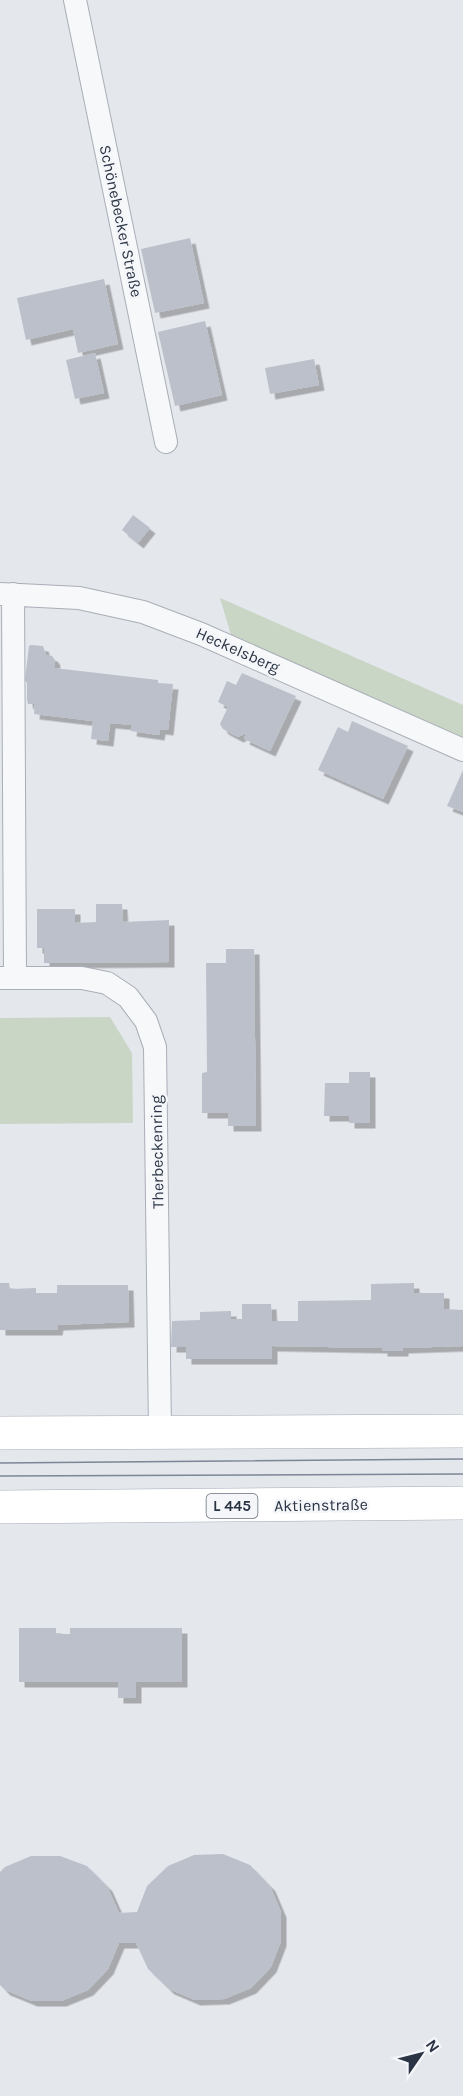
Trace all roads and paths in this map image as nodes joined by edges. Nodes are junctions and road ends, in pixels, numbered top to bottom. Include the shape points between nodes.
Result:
1 (75, 0) edge
2 (166, 442) dead end
3 (6, 594) edge
4 (463, 750) edge
5 (8, 978) edge
6 (463, 1431) edge
7 (160, 1432) junction
8 (0, 1433) edge
9 (463, 1503) edge
10 (0, 1507) edge

1 - 2 street, Schönebecker Straße
3 - 4 street, Heckelsberg via 79,598 143,612
3 - 5 street, Therbeckenring
5 - 7 street, Therbeckenring via 82,978 107,983 128,997 146,1021 155,1047
6 - 7 main road
7 - 8 main road
9 - 10 main road, Aktienstraße / L 445

